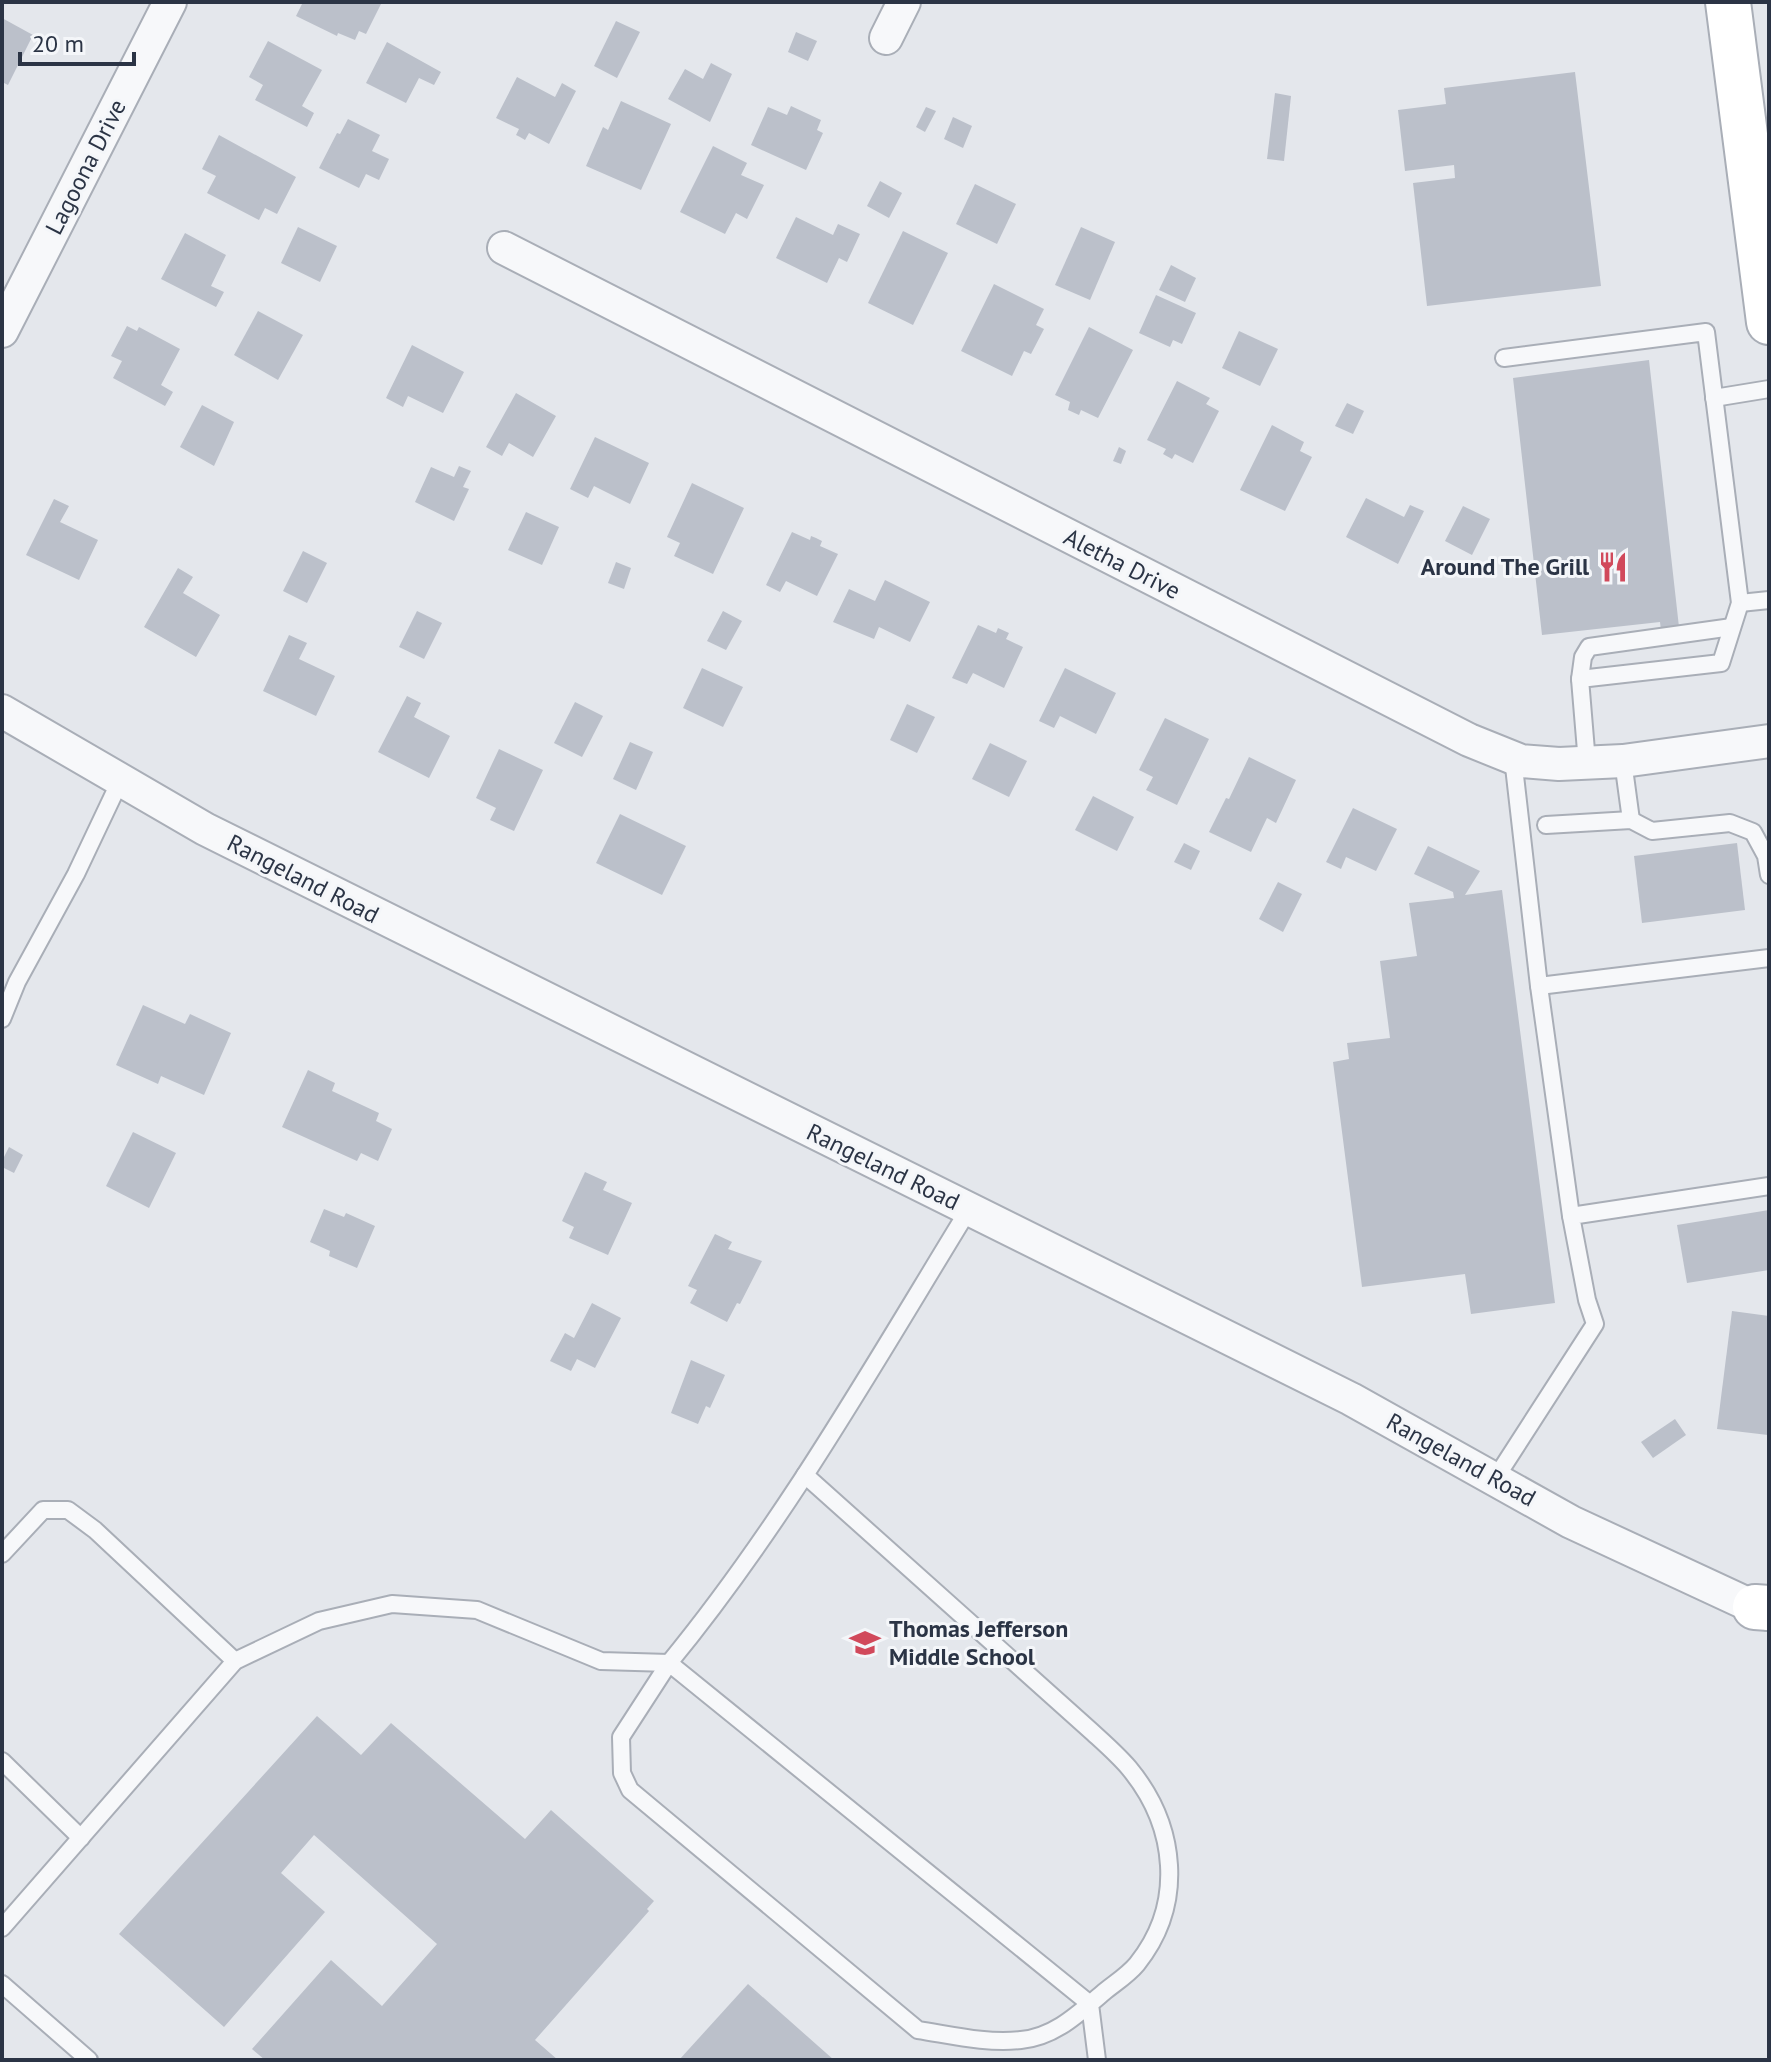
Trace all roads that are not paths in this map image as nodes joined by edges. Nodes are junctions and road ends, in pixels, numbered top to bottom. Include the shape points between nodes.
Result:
1 (170, 2) edge
2 (904, 2) edge
3 (1728, 2) edge
4 (886, 38) dead end
5 (504, 248) dead end
6 (1766, 270) edge
7 (1769, 322) edge
8 (2, 331) edge
9 (1504, 358) dead end
10 (1769, 389) edge
11 (1714, 398) junction
12 (1769, 600) edge
13 (1740, 603) junction
14 (1732, 627) junction
15 (1580, 679) junction
16 (2, 711) edge
17 (1769, 741) edge
18 (1513, 758) junction
19 (1623, 761) junction
20 (1587, 763) junction
21 (120, 781) junction
22 (1631, 820) junction
23 (1546, 825) dead end
24 (1769, 875) edge
25 (1769, 958) edge
26 (1539, 986) junction
27 (2, 1019) edge
28 (1769, 1186) edge
29 (969, 1209) junction
30 (1571, 1216) junction
31 (805, 1475) junction
32 (1495, 1479) junction
33 (2, 1554) edge
34 (1764, 1610) edge
35 (235, 1661) junction
36 (669, 1663) junction
37 (2, 1761) edge
38 (81, 1838) junction
39 (2, 1928) edge
40 (2, 1984) edge
41 (1090, 2004) junction
42 (89, 2060) edge
43 (1097, 2060) edge

1 - 8 street, Lagoona Drive
2 - 4 street
3 - 6 main road
5 - 18 street, Aletha Drive
6 - 7 main road
9 - 11 lane via 1706,332
10 - 11 lane
11 - 13 lane
12 - 13 lane
13 - 14 lane
14 - 15 lane via 1589,647
14 - 15 lane via 1721,663
15 - 20 lane
16 - 21 street, Rangeland Road
17 - 19 street, Aletha Drive
18 - 20 street, Aletha Drive
18 - 26 lane
19 - 20 street, Aletha Drive
19 - 22 lane
21 - 27 lane
21 - 29 street, Rangeland Road via 381,918
22 - 23 lane
22 - 24 lane via 1652,831 1730,823 1753,832
25 - 26 lane
26 - 30 lane
28 - 30 lane
29 - 31 lane
29 - 32 street, Rangeland Road via 1351,1399
30 - 32 lane via 1595,1324
31 - 36 lane
31 - 41 lane via 1090,1730 1130,1769 1155,1809 1169,1848 1170,1885 1157,1934 1135,1966
32 - 34 street, Rangeland Road via 1571,1522
33 - 35 lane via 43,1510 68,1510
35 - 36 lane via 319,1621 392,1604 477,1610 601,1661
35 - 38 lane
36 - 41 lane
36 - 41 lane via 621,1737 622,1773 630,1790 918,2030 1022,2040 1061,2028
37 - 38 lane
38 - 39 lane
40 - 42 lane
41 - 43 lane

